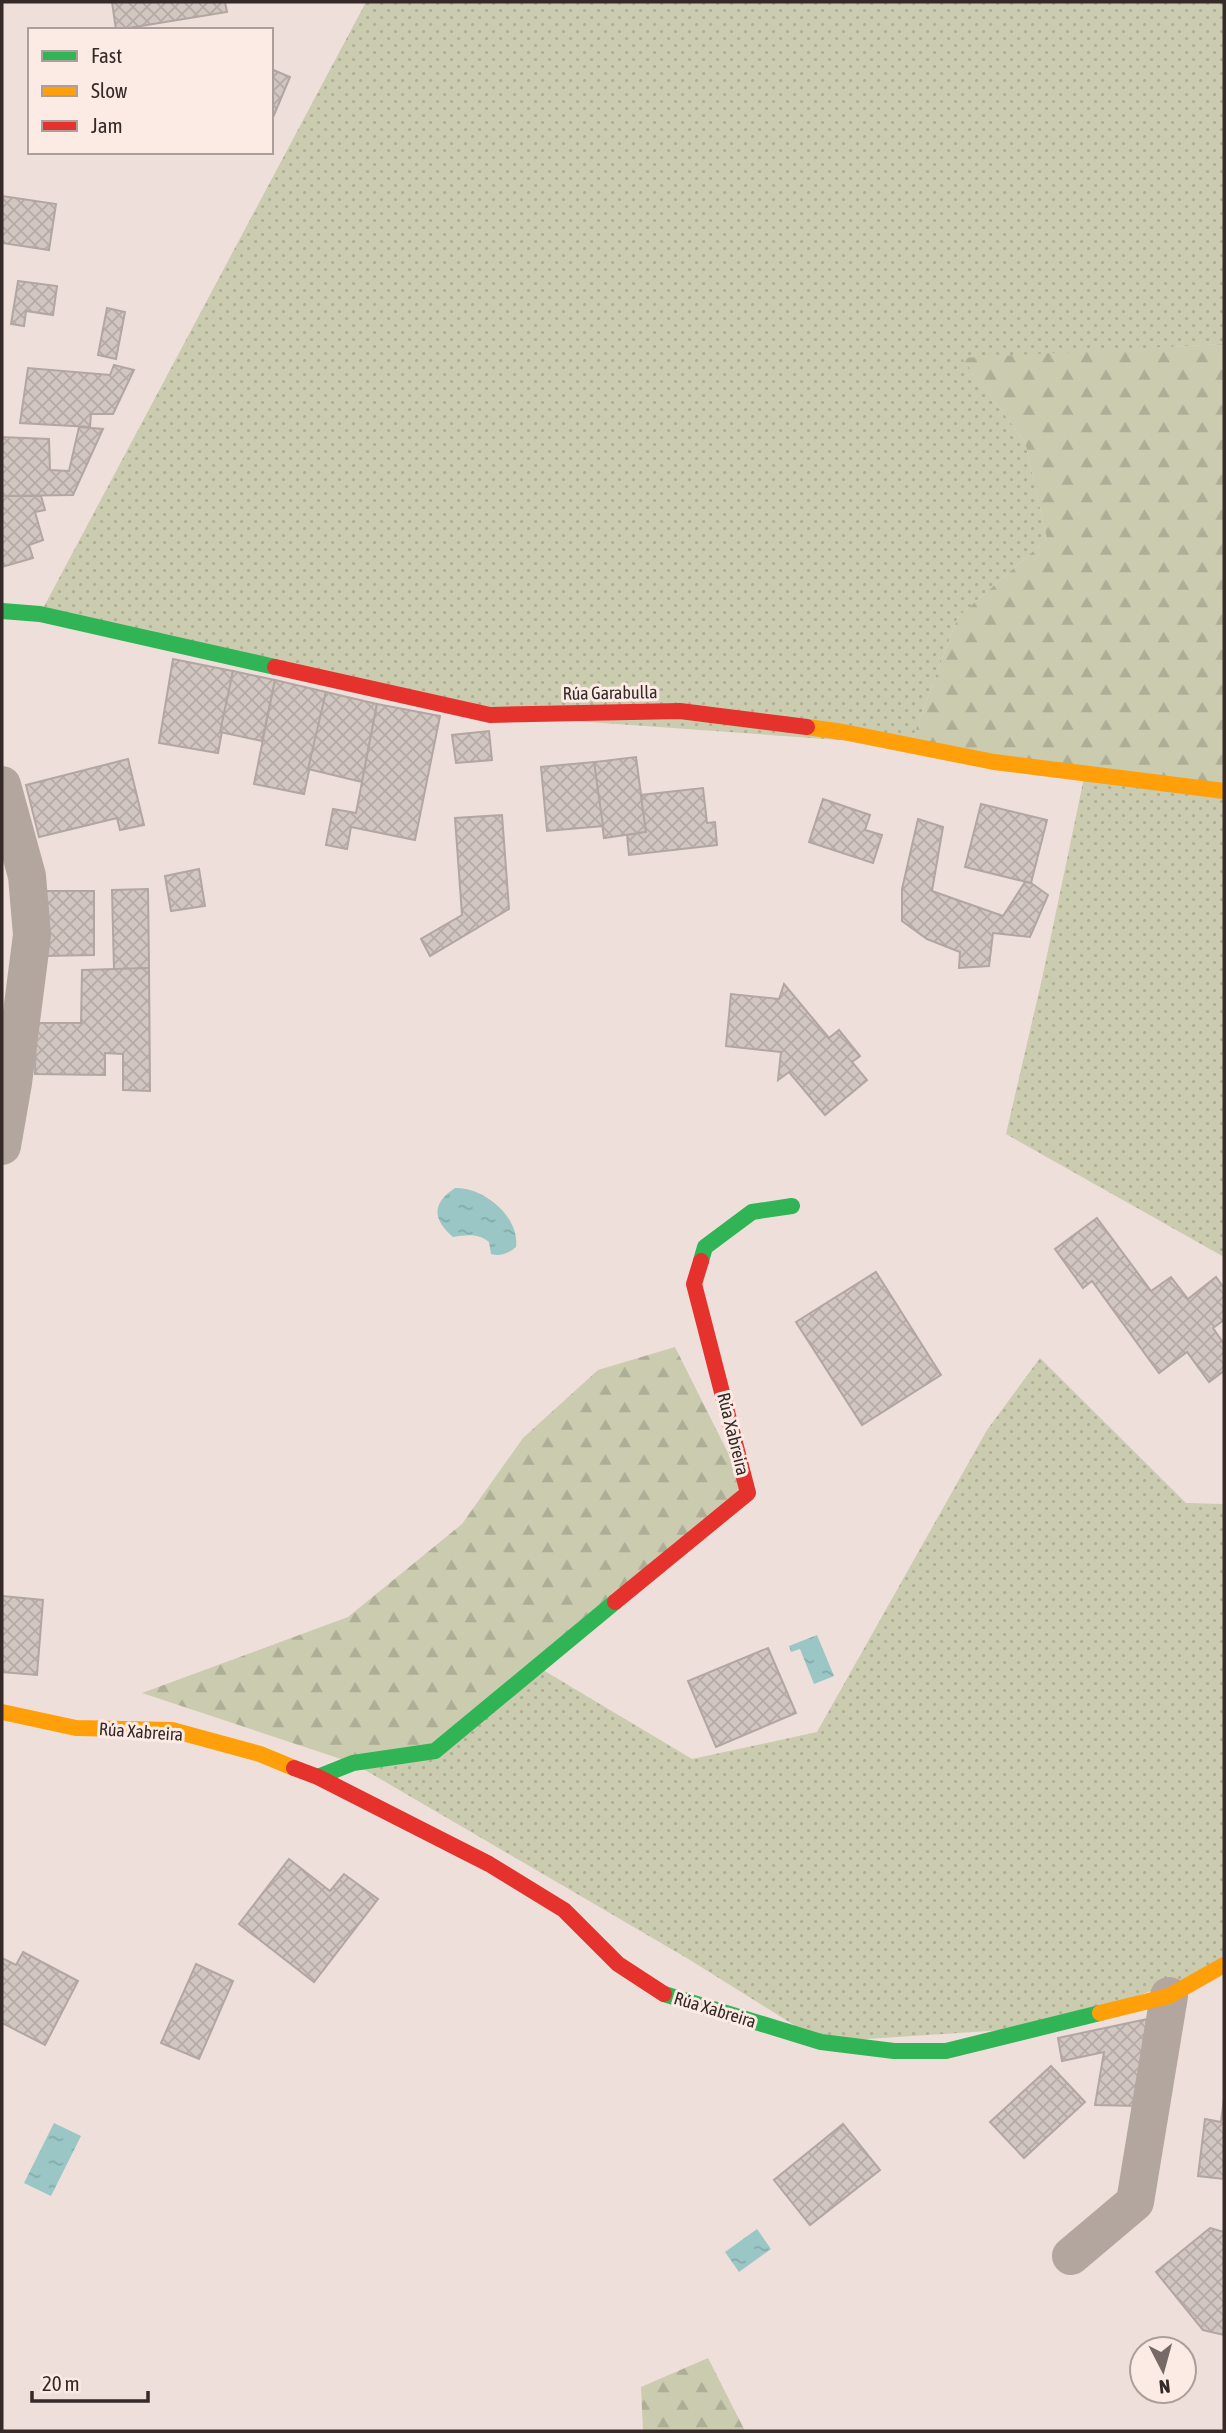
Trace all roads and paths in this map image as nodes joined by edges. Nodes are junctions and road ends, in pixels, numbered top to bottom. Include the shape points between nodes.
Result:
1 (2, 611) edge
2 (2, 786) edge
3 (1224, 791) edge
4 (2, 1146) edge
5 (792, 1206) dead end
6 (2, 1712) edge
7 (318, 1777) junction
8 (1224, 1965) edge
9 (1168, 1996) junction
10 (1071, 2256) dead end

1 - 3 street, Rúa Garabulla via 40,614 490,715 680,711 843,732 994,762
2 - 4 street via 27,876 32,936
5 - 7 street, Rúa Xabreira via 752,1212 705,1247 694,1284 748,1493 435,1751 353,1763
6 - 7 street, Rúa Xabreira via 76,1728 172,1731 260,1754
7 - 9 street, Rúa Xabreira via 489,1864 564,1910 618,1964 666,1995 821,2042 894,2051 946,2051
8 - 9 street, Rúa Xabreira
9 - 10 street via 1135,2202

